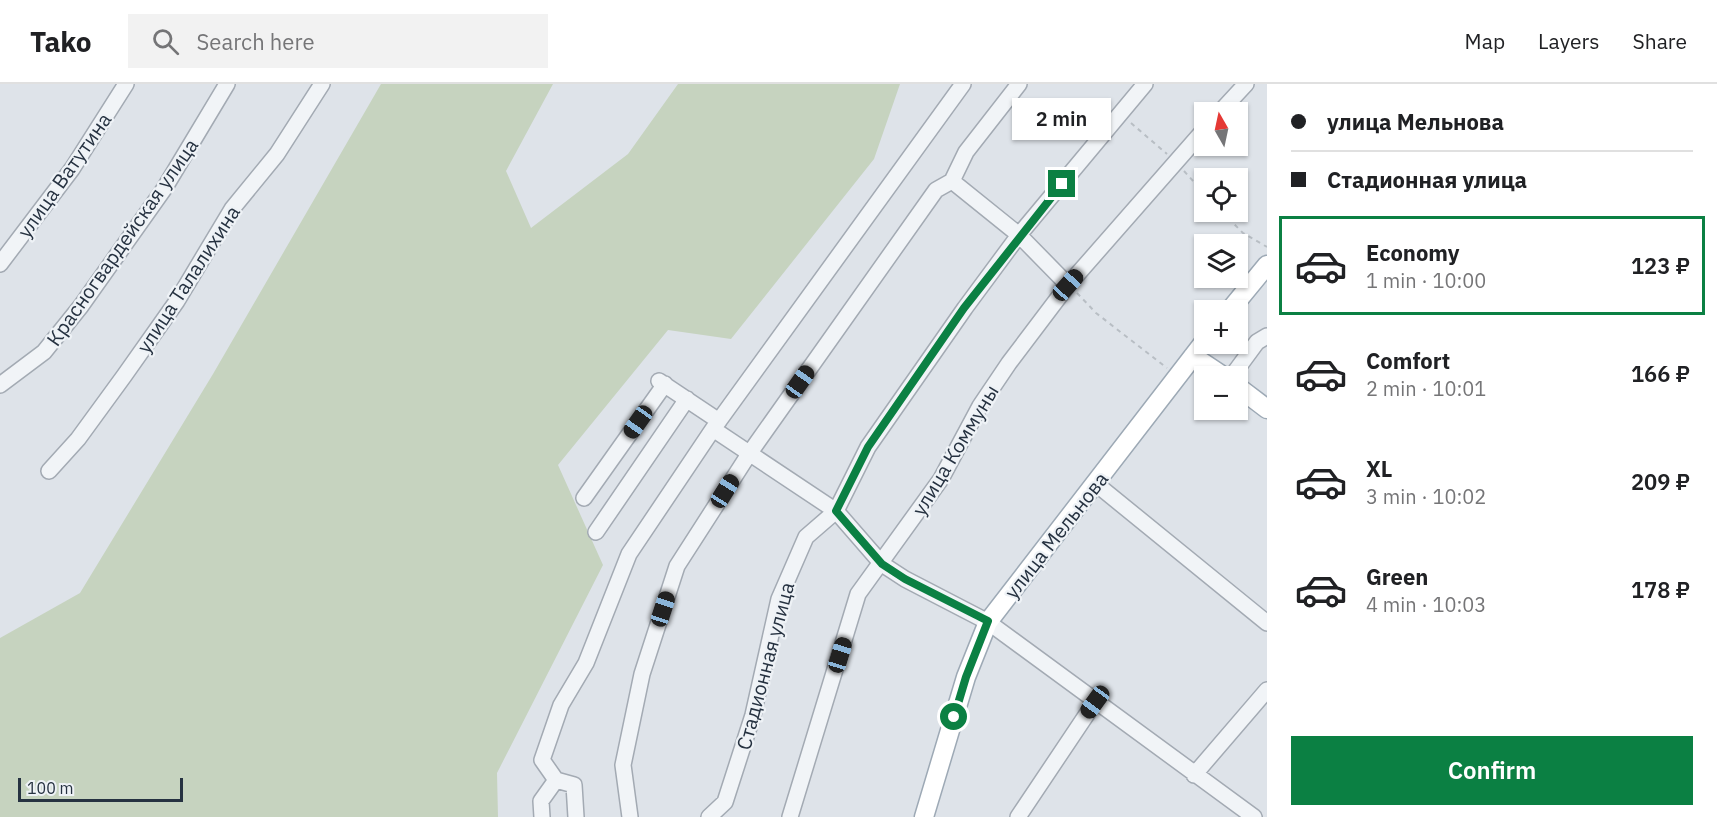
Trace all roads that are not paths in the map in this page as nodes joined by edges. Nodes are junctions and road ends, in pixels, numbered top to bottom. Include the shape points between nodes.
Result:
1 (126, 84) edge
2 (228, 84) edge
3 (322, 84) edge
4 (963, 84) edge
5 (1019, 84) edge
6 (1145, 84) edge
7 (1246, 84) edge
8 (1229, 102) edge
9 (1194, 141) edge
10 (952, 181) junction
11 (1019, 235) junction
12 (0, 264) edge
13 (1267, 265) edge
14 (1068, 285) junction
15 (1238, 300) edge
16 (1267, 336) edge
17 (1193, 356) joint
18 (1208, 366) edge
19 (1239, 366) edge
20 (0, 385) edge
21 (1248, 395) edge
22 (687, 399) junction
23 (1267, 410) edge
24 (716, 425) junction
25 (749, 454) junction
26 (49, 471) dead end
27 (1095, 483) junction
28 (584, 498) dead end
29 (836, 511) junction
30 (596, 532) dead end
31 (882, 564) junction
32 (988, 621) junction
33 (1267, 623) edge
34 (1267, 690) edge
35 (1095, 702) junction
36 (1194, 775) junction
37 (556, 780) junction
38 (542, 817) edge
39 (576, 817) edge
40 (630, 817) edge
41 (709, 817) edge
42 (790, 817) edge
43 (924, 817) edge
44 (1018, 817) edge
45 (1254, 817) edge

1 - 12 street, улица Ватутина via 72,169
2 - 20 street, Красногвардейская улица via 164,189 81,306 44,352
3 - 26 street, улица Талалихина via 277,154 232,209 177,301 131,367 78,440
4 - 24 street
5 - 10 street via 966,152
6 - 11 street, Стадионная улица
7 - 8 street
9 - 14 street, улица Коммуны
10 - 11 street
10 - 25 street via 936,190
11 - 14 street
11 - 29 street, Стадионная улица via 868,447
13 - 15 main road
14 - 31 street, улица Коммуны via 980,406 941,479
16 - 19 street via 1257,342
17 - 18 main road
17 - 27 main road, улица Мельнова
21 - 23 main road
22 - 24 street
22 - 28 street via 662,383
22 - 30 street
24 - 25 street
24 - 37 street via 629,554 586,663 561,705 542,760
25 - 29 street
25 - 40 street via 677,566 642,674 623,765
27 - 32 main road, улица Мельнова
27 - 33 street
29 - 31 street
29 - 41 street, Стадионная улица via 806,537 779,599 753,715 725,802
31 - 32 street
31 - 42 street, улица Коммуны via 858,594
32 - 35 street
32 - 43 main road, улица Мельнова via 966,677
34 - 36 street
35 - 36 street
35 - 44 street
36 - 45 street
37 - 38 street via 541,801
37 - 39 street via 574,785

